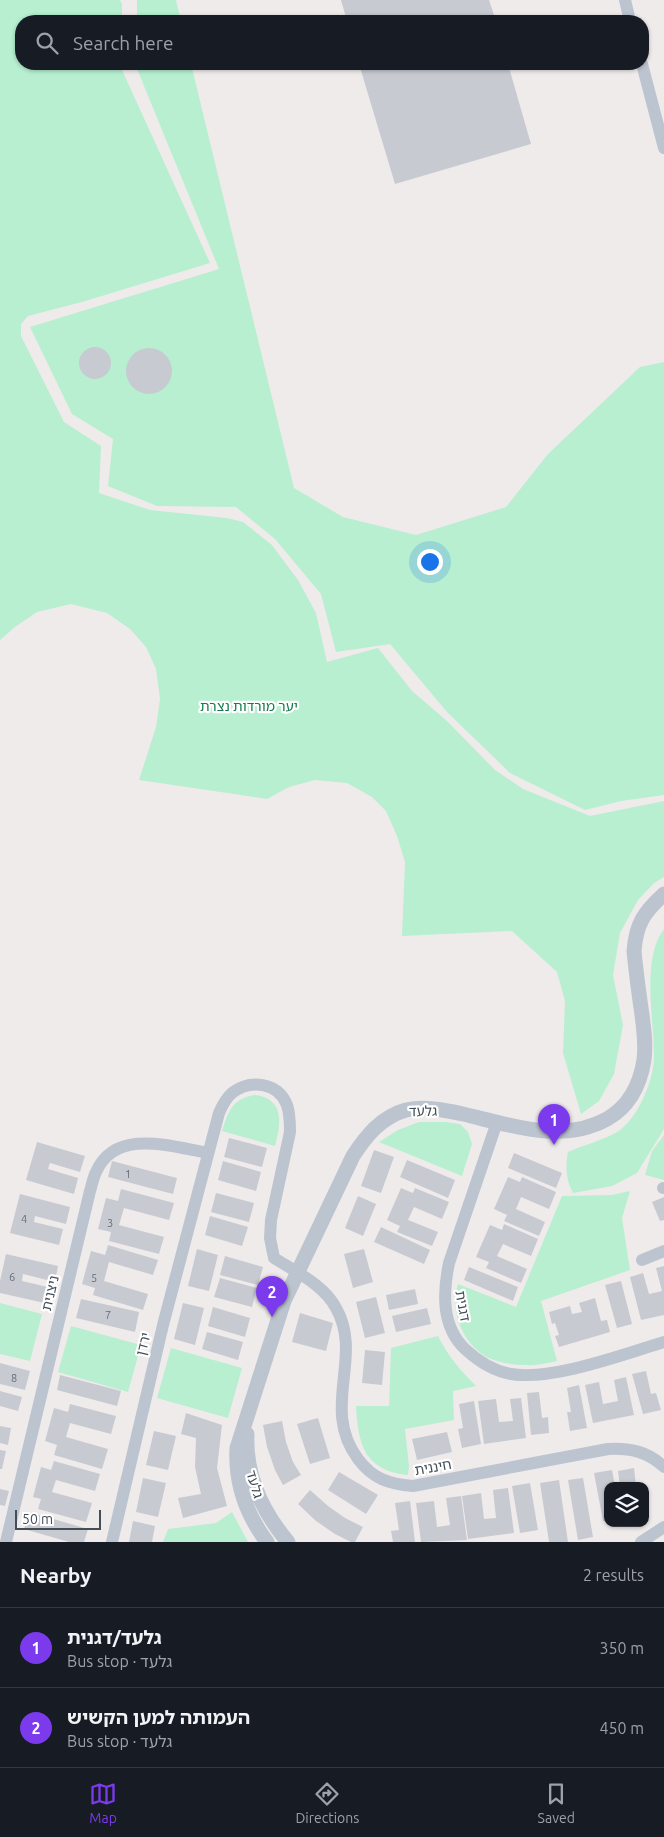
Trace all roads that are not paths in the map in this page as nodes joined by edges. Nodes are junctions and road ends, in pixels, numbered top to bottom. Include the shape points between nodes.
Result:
1 (625, 0) edge
2 (629, 15) edge
3 (644, 70) edge
4 (664, 148) edge
5 (664, 894) edge
6 (664, 907) edge
7 (637, 980) junction
8 (497, 1122) junction
9 (208, 1153) junction
10 (664, 1251) edge
11 (642, 1260) dead end
12 (297, 1273) junction
13 (664, 1342) edge
14 (247, 1418) junction
15 (664, 1467) edge
16 (664, 1527) edge
17 (6, 1542) edge
18 (112, 1542) edge
19 (267, 1542) edge
20 (288, 1542) edge
21 (641, 1542) edge

1 - 2 street
3 - 4 street
5 - 7 street, גלעד via 644,914 635,937
6 - 7 street, גלעד via 652,920 639,948
7 - 8 street, גלעד via 645,1040 644,1058 641,1076 626,1106 598,1124 570,1132 536,1130
8 - 12 street, גלעד via 422,1108 405,1110 374,1128 353,1156
8 - 13 street, דגנית via 444,1284 449,1326 460,1344 492,1368 511,1374 534,1375 582,1366
9 - 12 street, ירדן via 219,1113 230,1094 253,1084 264,1084 281,1094 287,1104 290,1132 270,1238 274,1258
9 - 17 street, ניצנית via 133,1143 111,1153 96,1171
9 - 18 street, ירדן
10 - 11 street
12 - 14 street, גלעד via 275,1327
12 - 15 street, חיננית via 324,1291 336,1307 344,1327 346,1350 340,1410 343,1428 350,1449 364,1467 380,1479 414,1486 608,1448 637,1450
14 - 19 street, גלעד via 237,1448 236,1465 245,1504 254,1525
14 - 20 street, גלעד via 247,1448 255,1488 261,1504
16 - 21 street

